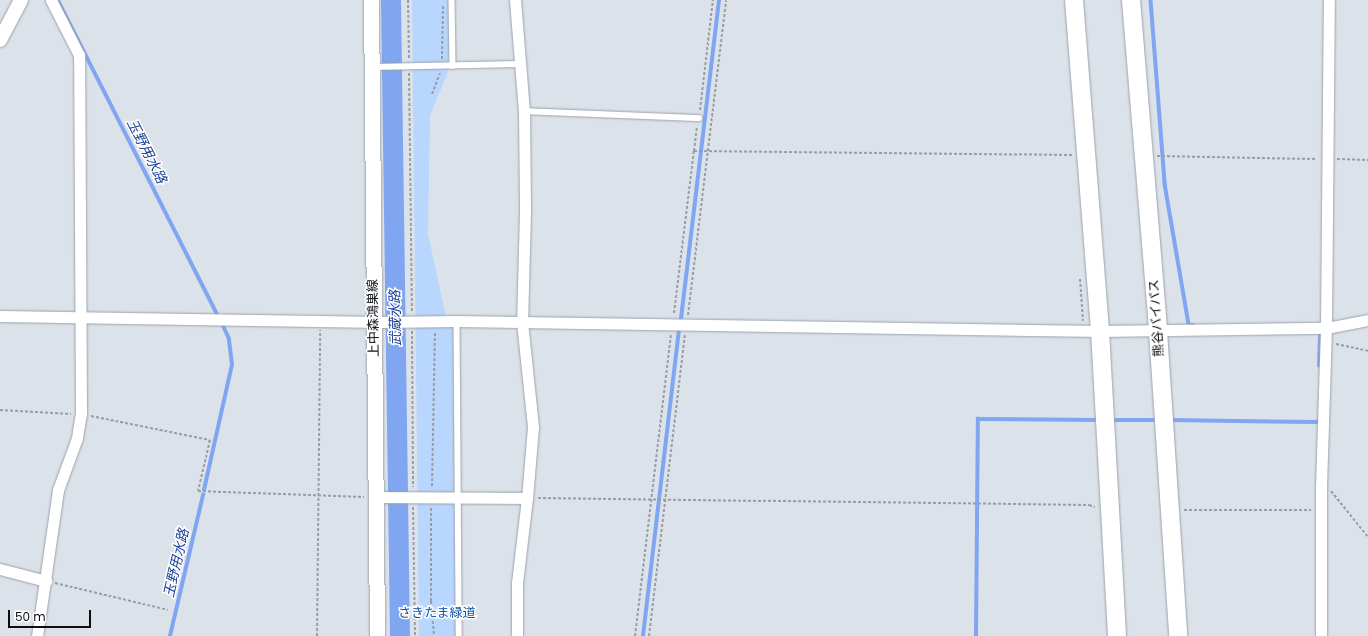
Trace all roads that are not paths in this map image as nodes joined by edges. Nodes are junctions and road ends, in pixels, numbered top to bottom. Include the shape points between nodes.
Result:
1 (21, 0) edge
2 (51, 0) edge
3 (370, 0) edge
4 (452, 0) edge
5 (515, 0) edge
6 (1074, 0) edge
7 (1131, 0) edge
8 (1329, 0) edge
9 (0, 40) edge
10 (520, 64) junction
11 (453, 66) junction
12 (376, 67) junction
13 (524, 111) junction
14 (699, 118) road end
15 (0, 316) edge
16 (81, 318) junction
17 (1368, 320) edge
18 (457, 321) junction
19 (379, 322) junction
20 (522, 322) junction
21 (1326, 328) junction
22 (1100, 331) junction
23 (1158, 331) junction
24 (381, 497) junction
25 (458, 498) junction
26 (527, 498) junction
27 (0, 569) edge
28 (46, 581) junction
29 (37, 636) edge
30 (377, 636) edge
31 (459, 636) edge
32 (517, 636) edge
33 (1118, 636) edge
34 (1178, 636) edge
35 (1321, 636) edge

1 - 9 street
2 - 16 street via 79,55
3 - 12 main road, 上中森鴻巣線
4 - 11 lane
5 - 10 street
6 - 22 highway
7 - 23 highway, 熊谷バイパス
8 - 21 street
10 - 11 lane
10 - 13 street
11 - 12 lane
12 - 19 main road, 上中森鴻巣線
13 - 14 lane
13 - 20 street
15 - 16 street
16 - 19 street
16 - 28 street via 81,414 77,438 58,490
17 - 21 street
18 - 19 street via 409,318
18 - 20 street
18 - 25 lane
19 - 24 main road, 上中森鴻巣線
20 - 22 street
20 - 26 street via 533,427
21 - 23 street
21 - 35 street via 1321,487
22 - 23 street
22 - 33 highway
23 - 34 highway, 熊谷バイパス
24 - 25 street
24 - 30 main road, 上中森鴻巣線
25 - 26 street
25 - 31 lane
26 - 32 street via 517,583
27 - 28 street
28 - 29 street

